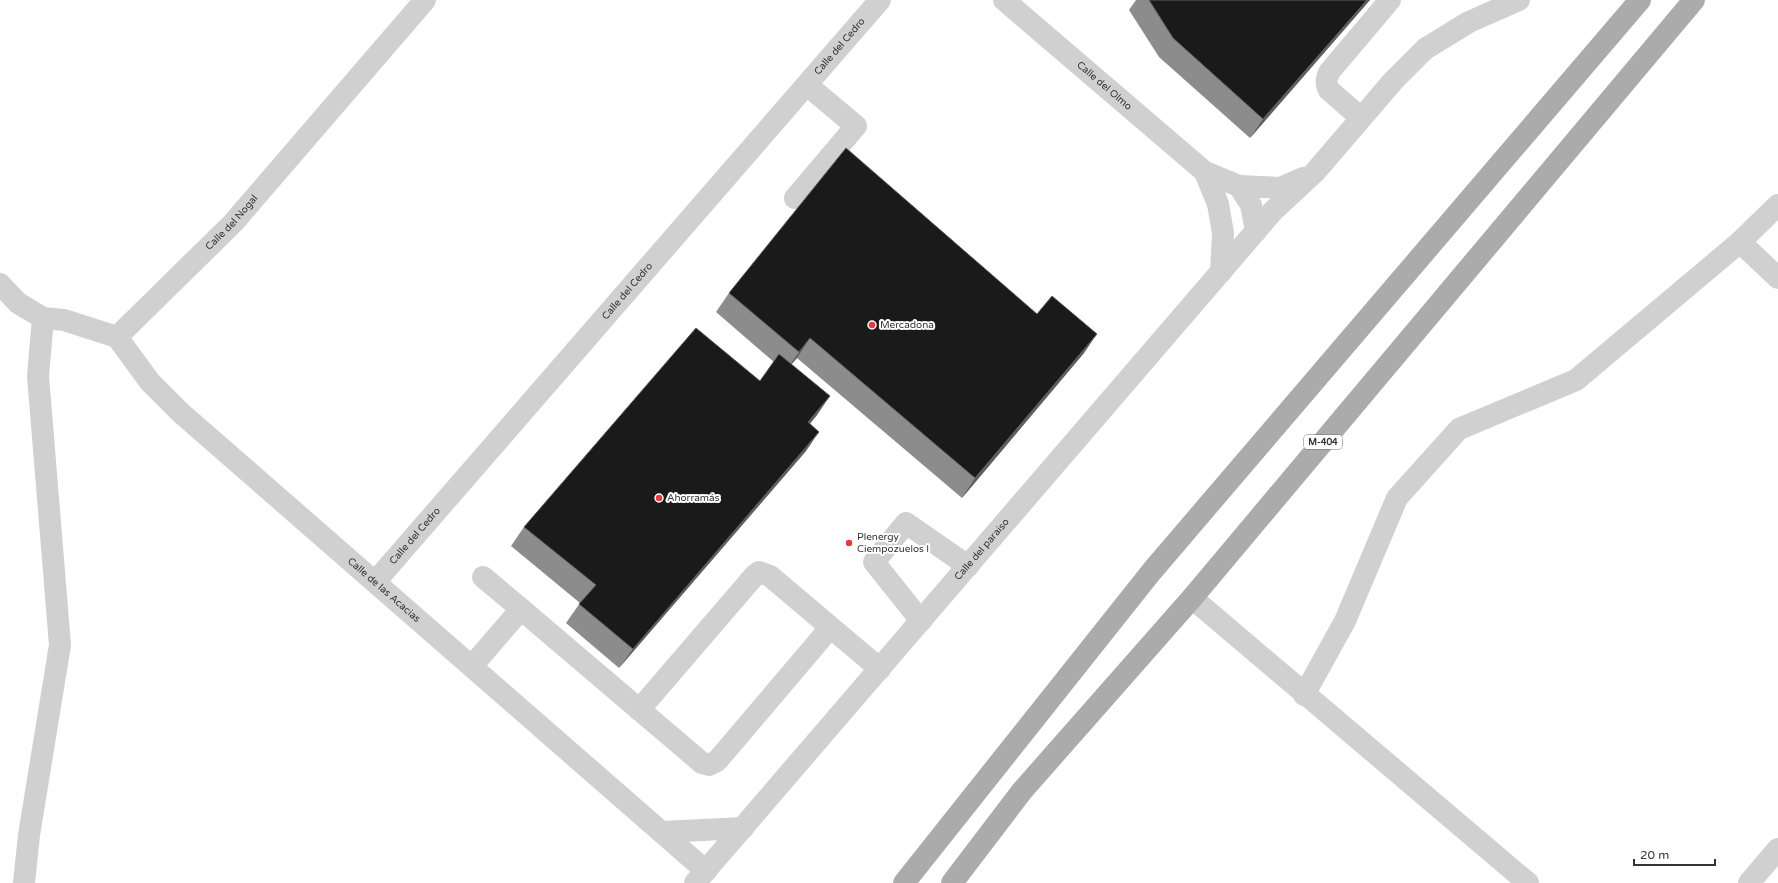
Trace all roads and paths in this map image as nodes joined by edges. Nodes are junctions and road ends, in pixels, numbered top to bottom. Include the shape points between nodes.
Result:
1 (425, 0) edge
2 (880, 0) edge
3 (1004, 0) edge
4 (1390, 0) edge
5 (1519, 0) edge
6 (1640, 0) edge
7 (1694, 0) edge
8 (807, 85) junction
9 (1361, 118) junction
10 (1205, 172) junction
11 (1315, 172) junction
12 (1239, 186) junction
13 (795, 198) dead end
14 (1778, 205) edge
15 (1256, 231) junction
16 (1740, 242) junction
17 (1221, 272) junction
18 (1778, 278) edge
19 (0, 284) edge
20 (43, 318) junction
21 (117, 338) junction
22 (968, 566) junction
23 (483, 577) dead end
24 (375, 582) junction
25 (1192, 598) junction
26 (521, 609) junction
27 (921, 621) junction
28 (830, 628) junction
29 (472, 666) junction
30 (880, 669) junction
31 (1304, 695) junction
32 (639, 710) junction
33 (743, 828) junction
34 (662, 832) junction
35 (1778, 849) edge
36 (701, 877) edge
37 (24, 883) edge
38 (904, 883) edge
39 (952, 883) edge
40 (1528, 883) edge
41 (1749, 883) edge

1 - 21 street, Calle del Nogal via 233,223
2 - 8 street, Calle del Cedro
3 - 10 street, Calle del Olmo
4 - 9 street via 1326,77 1326,85 1330,90
5 - 9 street, Calle del paraiso via 1469,22 1425,49
6 - 38 main road via 1152,571
7 - 25 main road, M-404
8 - 13 street via 856,126
8 - 24 street, Calle del Cedro
9 - 11 street, Calle del paraiso
10 - 12 street, Calle del Olmo
10 - 17 street, Calle del Olmo via 1218,204 1222,226
11 - 12 street, Calle del Olmo via 1280,188
11 - 15 street, Calle del paraiso via 1273,211
12 - 15 street via 1251,205
14 - 16 street
15 - 17 street, Calle del paraiso
16 - 18 street
16 - 31 street via 1576,380 1459,429 1397,498 1346,621
17 - 22 street, Calle del paraiso
19 - 20 street via 18,303
20 - 21 street via 64,320
20 - 37 street via 38,376 60,645 29,836
21 - 24 street, Calle de las Acacias via 150,382 181,413
22 - 27 street, Calle del paraiso
22 - 27 street via 906,523 874,562
23 - 26 street
24 - 29 street, Calle de las Acacias
25 - 31 street
25 - 39 main road, M-404 via 1022,791
26 - 29 street
26 - 32 street
27 - 30 street, Calle del paraiso
28 - 30 street
28 - 32 street via 717,761 710,765 702,763
28 - 32 street via 770,576 759,572
29 - 34 street, Calle de las Acacias
30 - 33 street, Calle del paraiso
31 - 40 street
33 - 34 street
33 - 36 street, Calle del paraiso
34 - 36 street, Calle de las Acacias
35 - 41 street

